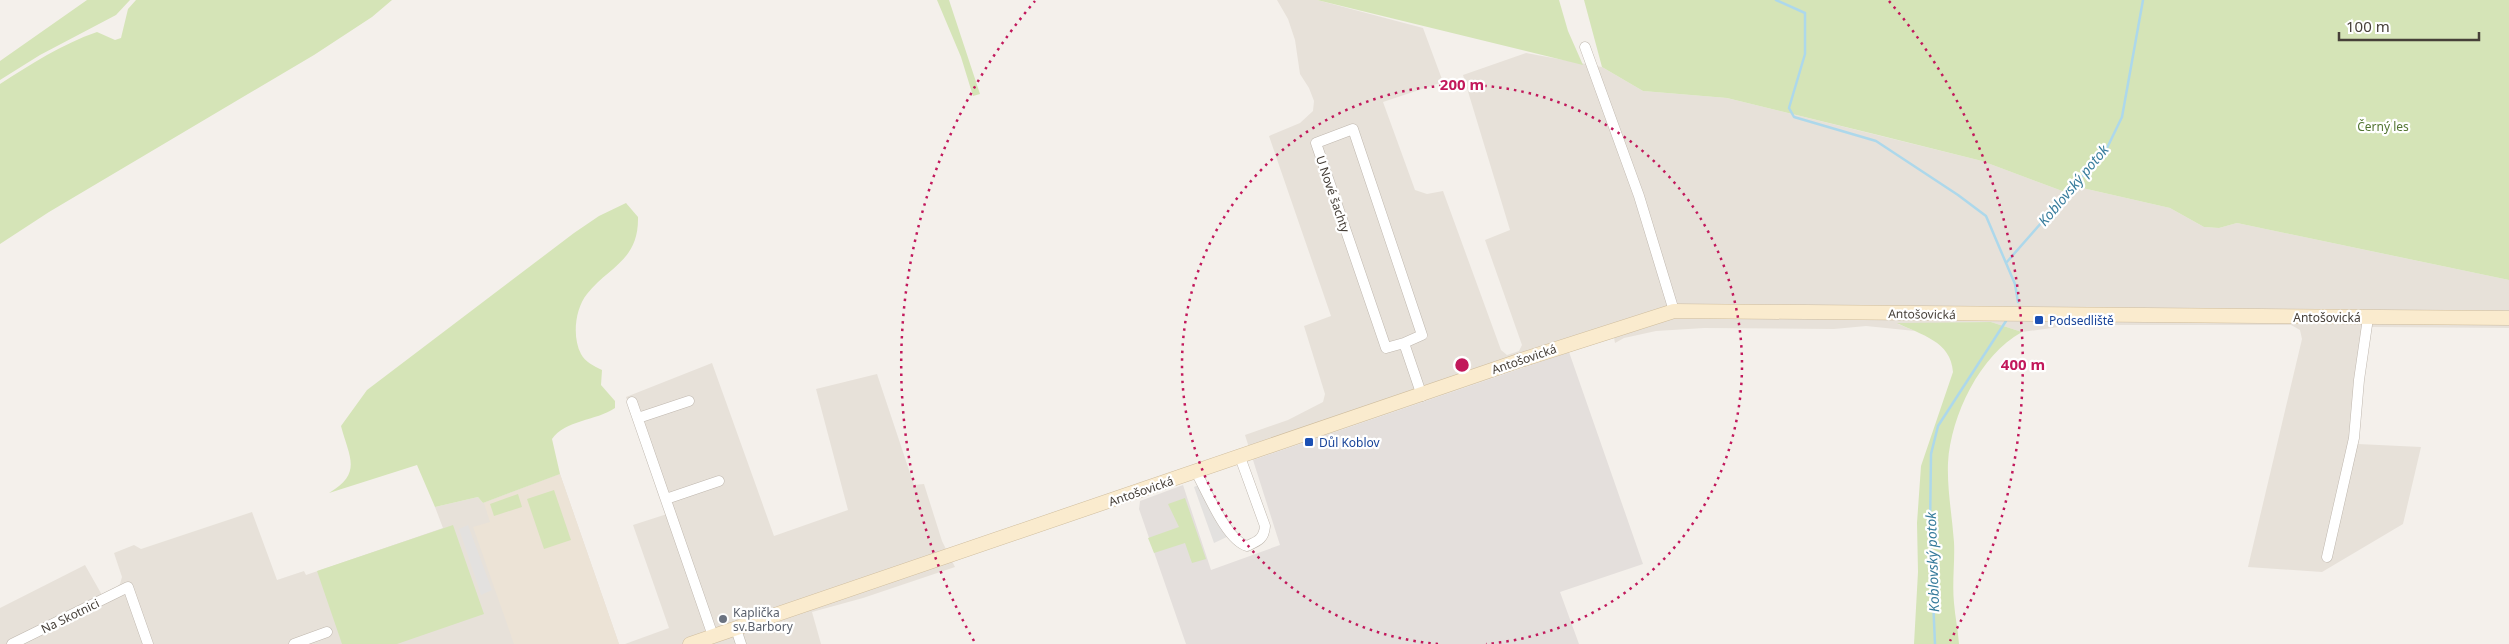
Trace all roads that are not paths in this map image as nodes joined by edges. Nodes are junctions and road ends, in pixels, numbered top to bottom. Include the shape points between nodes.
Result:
1 (1585, 47) dead end
2 (1674, 311) junction
3 (2368, 318) junction
4 (2509, 318) edge
5 (1404, 343) junction
6 (1422, 396) junction
7 (689, 401) dead end
8 (632, 402) dead end
9 (638, 418) junction
10 (1240, 457) junction
11 (1196, 472) junction
12 (719, 481) dead end
13 (666, 499) junction
14 (2327, 557) dead end
15 (736, 629) junction
16 (327, 632) dead end
17 (713, 636) junction
18 (12, 644) edge
19 (148, 644) edge
20 (294, 644) edge
21 (690, 644) edge
22 (741, 644) edge

1 - 2 street via 1639,196
2 - 3 street, Antošovická
2 - 6 street, Antošovická
3 - 4 street, Antošovická
3 - 14 street, Antošovická via 2354,438
5 - 5 street, U Nové šachty via 1422,335 1353,129 1316,143 1386,348
5 - 6 street
6 - 10 street, Antošovická
7 - 9 street
8 - 9 street
9 - 13 street
10 - 11 street, Antošovická
10 - 11 street via 1265,526 1261,539 1247,546 1239,544 1231,535
11 - 15 street, Antošovická
12 - 13 street
13 - 17 street
15 - 17 street, Antošovická
15 - 22 street
16 - 20 street
17 - 21 street, Antošovická
18 - 19 street, Na Skotnici via 128,587

